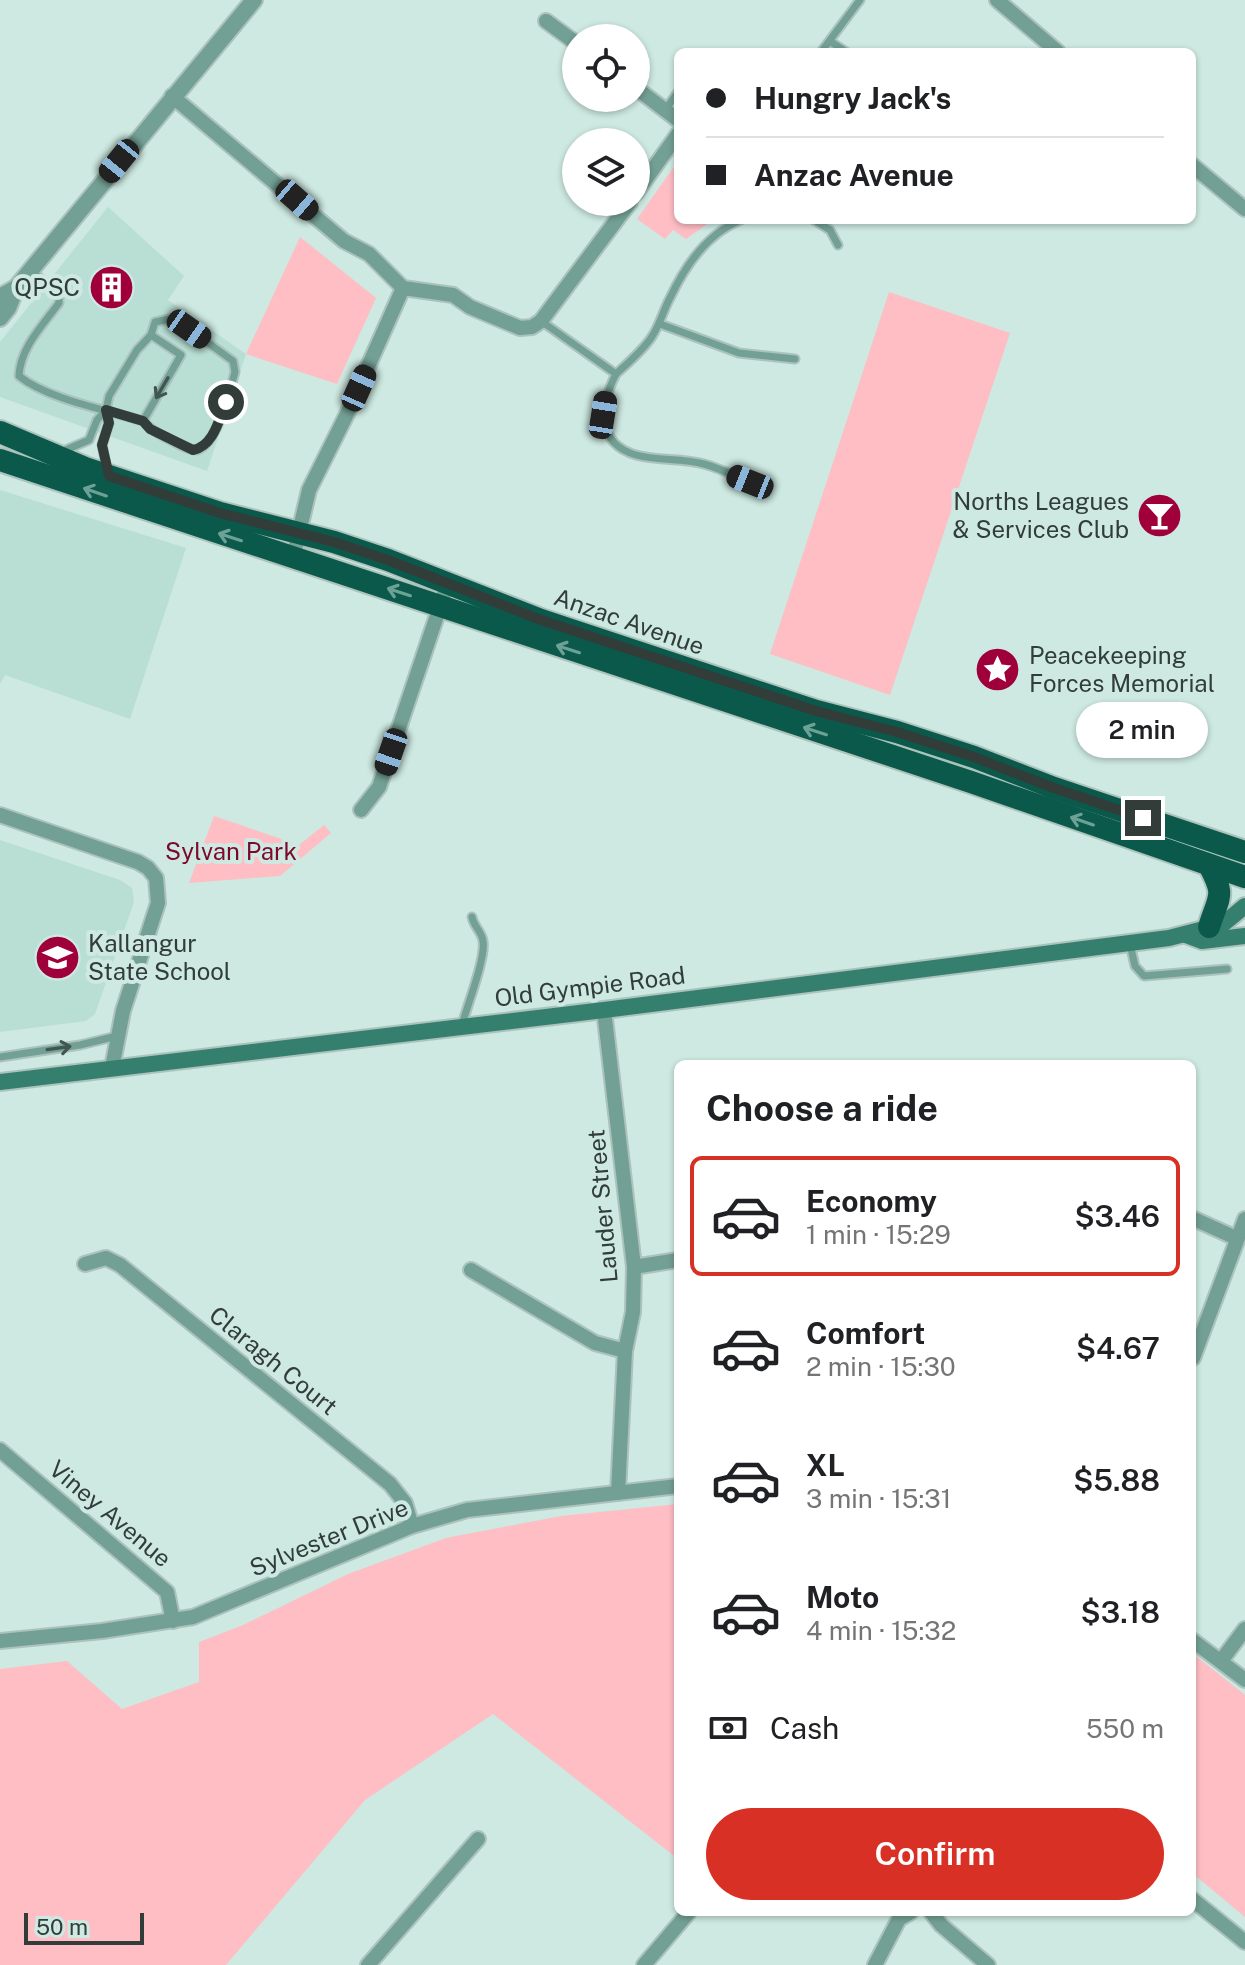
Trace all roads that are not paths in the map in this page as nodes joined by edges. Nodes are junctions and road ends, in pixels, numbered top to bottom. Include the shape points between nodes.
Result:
1 (254, 0) edge
2 (860, 0) edge
3 (997, 0) edge
4 (546, 21) dead end
5 (562, 33) edge
6 (830, 41) junction
7 (824, 48) edge
8 (840, 48) edge
9 (1053, 48) edge
10 (172, 96) junction
11 (674, 98) edge
12 (650, 99) edge
13 (665, 110) junction
14 (674, 117) edge
15 (674, 140) edge
16 (1196, 168) edge
17 (650, 173) edge
18 (1242, 200) edge
19 (620, 216) edge
20 (731, 224) edge
21 (820, 224) edge
22 (838, 245) dead end
23 (31, 270) junction
24 (16, 288) junction
25 (403, 288) junction
26 (0, 297) edge
27 (0, 318) edge
28 (541, 321) junction
29 (660, 324) junction
30 (151, 335) junction
31 (795, 359) dead end
32 (616, 374) junction
33 (106, 410) junction
34 (143, 421) junction
35 (0, 432) edge
36 (53, 454) junction
37 (0, 460) edge
38 (109, 476) junction
39 (750, 482) dead end
40 (298, 533) junction
41 (293, 558) junction
42 (448, 583) junction
43 (440, 606) junction
44 (897, 732) junction
45 (889, 756) junction
46 (361, 810) dead end
47 (0, 815) edge
48 (1245, 852) edge
49 (1209, 865) junction
50 (1245, 877) edge
51 (1245, 906) edge
52 (472, 917) dead end
53 (1209, 927) junction
54 (1186, 935) junction
55 (1245, 936) edge
56 (1130, 944) junction
57 (1227, 969) dead end
58 (604, 1010) junction
59 (461, 1027) junction
60 (117, 1036) junction
61 (0, 1057) edge
62 (112, 1068) junction
63 (0, 1082) edge
64 (1245, 1219) edge
65 (1196, 1220) edge
66 (1236, 1238) junction
67 (674, 1261) edge
68 (85, 1264) dead end
69 (634, 1267) junction
70 (471, 1270) dead end
71 (1196, 1350) edge
72 (625, 1351) junction
73 (0, 1450) edge
74 (674, 1486) edge
75 (618, 1493) junction
76 (412, 1526) junction
77 (173, 1621) junction
78 (1245, 1629) edge
79 (0, 1641) edge
80 (1196, 1643) edge
81 (1221, 1661) junction
82 (1245, 1680) edge
83 (478, 1839) dead end
84 (1196, 1902) edge
85 (686, 1916) edge
86 (904, 1916) edge
87 (934, 1916) edge
88 (1245, 1942) edge
89 (368, 1965) edge
90 (644, 1965) edge
91 (875, 1965) edge
92 (988, 1965) edge

1 - 10 street
2 - 6 lane
3 - 9 street
4 - 5 street
6 - 7 lane
6 - 8 lane
10 - 23 street
10 - 25 street via 344,241 369,254
11 - 13 lane
12 - 13 street
13 - 14 street
15 - 17 street
16 - 18 street
19 - 28 street
20 - 29 lane via 692,260
21 - 22 lane
23 - 24 street
23 - 33 lane via 59,295 59,303 32,339 19,376 31,386
24 - 26 street
24 - 27 street
25 - 28 street via 453,295 520,328
25 - 40 street via 309,490
28 - 32 lane
29 - 31 lane via 739,353
29 - 32 lane
30 - 33 lane via 109,396
30 -> 34 lane via 181,355
30 - 34 lane via 155,322 174,318 233,361 235,372 213,435 199,449 174,442
32 - 39 lane via 606,392 603,415 620,448 638,456 705,464
33 - 34 lane
33 - 36 lane via 89,440
33 - 38 lane via 109,423 102,445
35 - 36 highway, Anzac Avenue
36 - 38 highway, Anzac Avenue
41 -> 37 highway, Anzac Avenue
38 - 40 highway, Anzac Avenue
40 - 41 street
40 - 42 highway, Anzac Avenue
43 -> 41 highway, Anzac Avenue
42 - 43 street
42 - 44 highway, Anzac Avenue via 816,711
45 -> 43 highway, Anzac Avenue
43 - 46 street via 379,787
44 - 45 highway
44 - 48 highway, Anzac Avenue
49 -> 45 highway, Anzac Avenue
47 - 60 street via 138,862 156,878 158,903
49 - 50 highway, Anzac Avenue
49 - 53 highway via 1221,894
51 - 53 main road, Old Gympie Road via 1223,924
52 - 59 lane via 483,938 483,952
53 - 54 main road, Old Gympie Road
54 - 55 main road, Old Gympie Road via 1202,941
54 - 56 main road, Old Gympie Road
56 - 57 lane via 1135,966 1144,976
56 - 58 main road, Old Gympie Road
58 - 59 main road, Old Gympie Road
58 - 69 street, Lauder Street
59 - 62 main road, Old Gympie Road
61 -> 60 lane
60 - 62 street
62 - 63 main road, Old Gympie Road
64 - 66 street
65 - 66 street
66 - 71 street
67 - 69 street
68 - 76 street, Claragh Court via 106,1258 133,1275 390,1484 405,1503
69 - 72 street, Lauder Street
70 - 72 street via 595,1343
72 - 75 street, Lauder Street
73 - 77 street, Viney Avenue via 161,1586 169,1595
74 - 75 street, Sylvester Drive
75 - 76 street, Sylvester Drive via 467,1510
76 - 77 street, Sylvester Drive via 211,1611
77 - 79 street, Sylvester Drive
78 - 81 street
80 - 81 street
81 - 82 street
83 - 89 street
84 - 88 street
85 - 90 street
86 - 91 street
87 - 92 street

